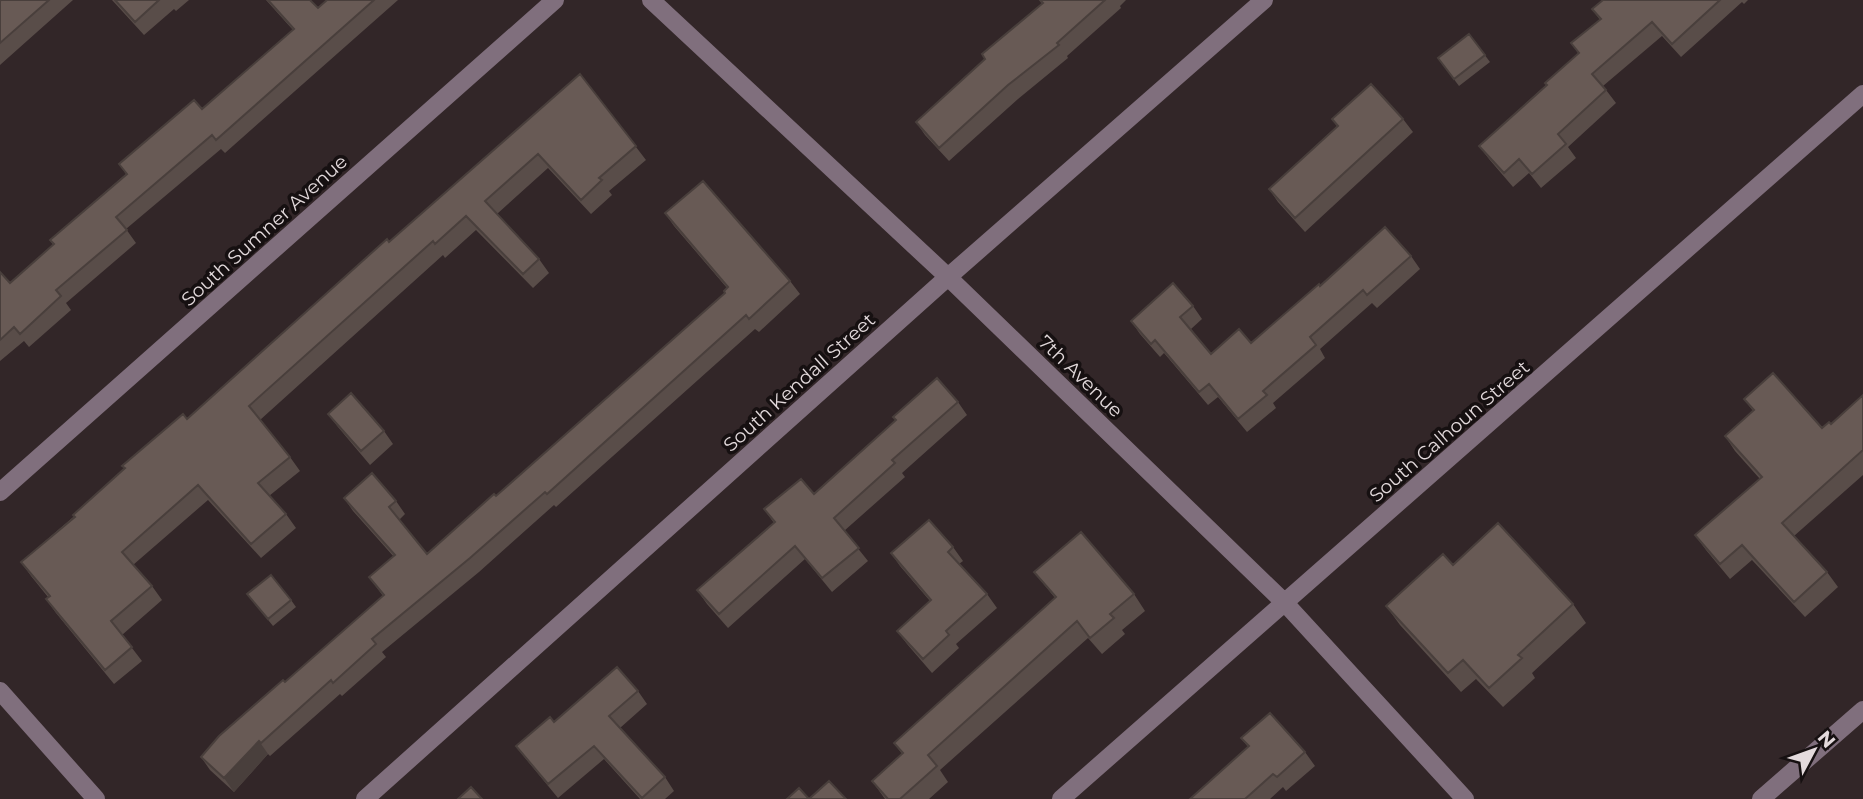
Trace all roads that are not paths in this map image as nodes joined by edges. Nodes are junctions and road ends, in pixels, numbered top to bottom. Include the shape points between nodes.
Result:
1 (555, 0) edge
2 (651, 0) edge
3 (1264, 0) edge
4 (1863, 94) edge
5 (948, 277) junction
6 (0, 492) edge
7 (1285, 603) junction
8 (0, 691) edge
9 (1863, 710) edge
10 (96, 799) edge
11 (365, 799) edge
12 (1061, 799) edge
13 (1465, 799) edge
14 (1761, 799) edge

1 - 6 street, South Sumner Avenue
2 - 5 street, 7th Avenue
3 - 5 street, South Kendall Street
4 - 7 street, South Calhoun Street
5 - 7 street, 7th Avenue
5 - 11 street, South Kendall Street
7 - 12 street, South Calhoun Street
7 - 13 street, 7th Avenue
8 - 10 street
9 - 14 street

